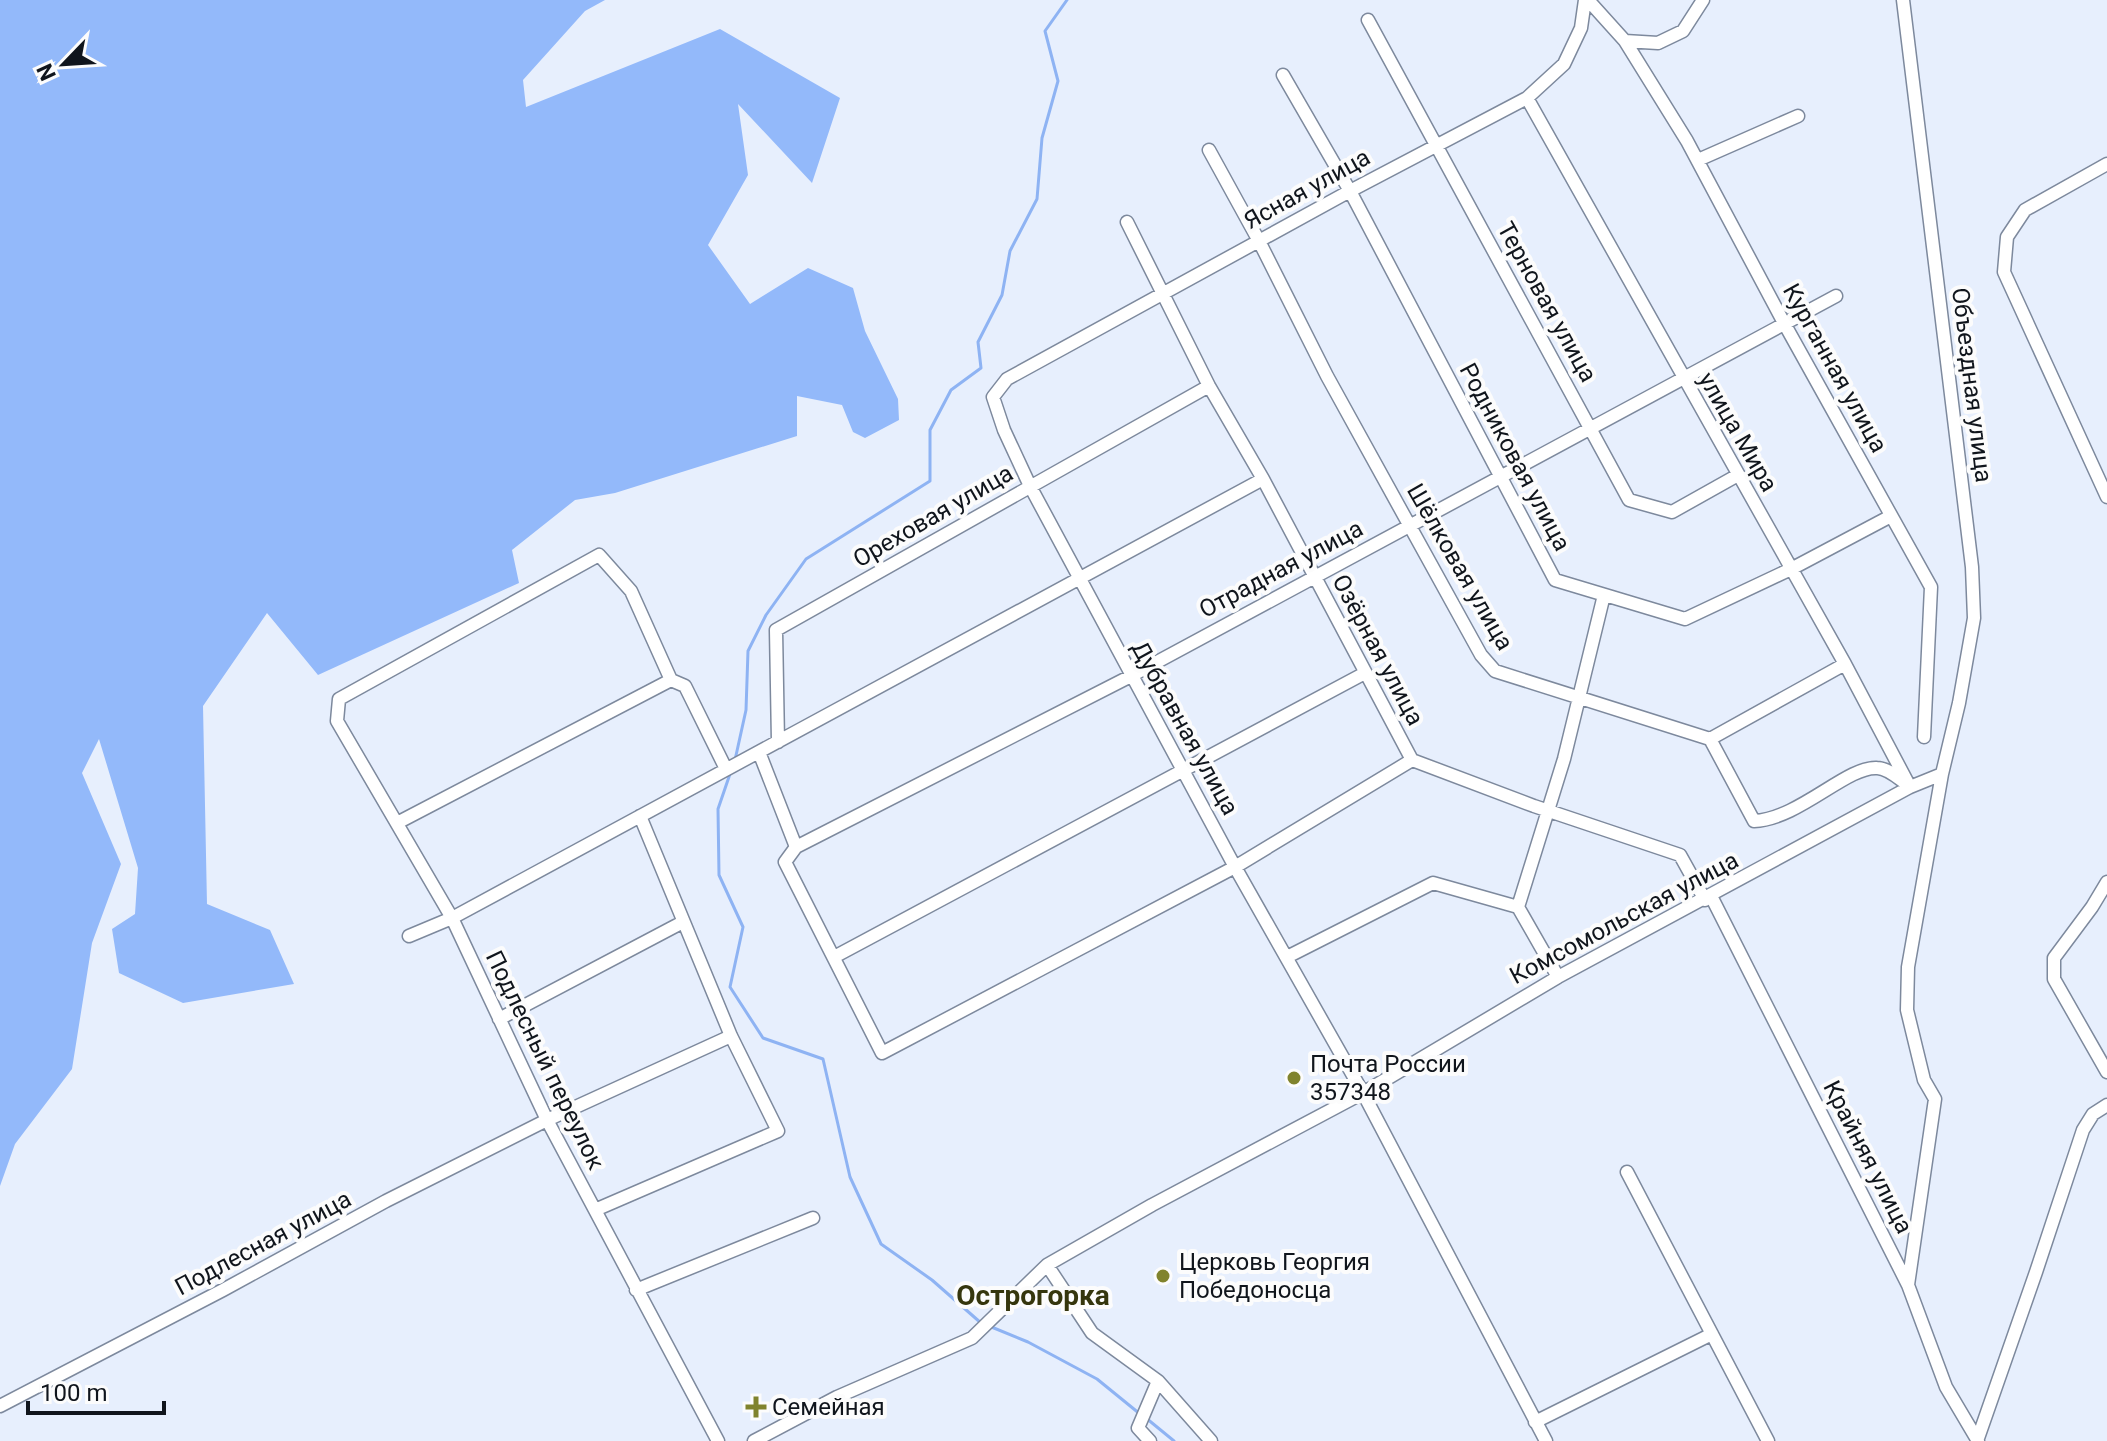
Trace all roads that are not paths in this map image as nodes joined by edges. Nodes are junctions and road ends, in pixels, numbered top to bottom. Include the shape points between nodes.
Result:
1 (1586, 0) edge
2 (1703, 0) edge
3 (1903, 0) edge
4 (1368, 20) dead end
5 (1625, 41) junction
6 (1283, 75) dead end
7 (1527, 98) junction
8 (1798, 116) dead end
9 (1436, 145) junction
10 (1209, 150) dead end
11 (1698, 160) junction
12 (2107, 164) edge
13 (1350, 191) junction
14 (1127, 222) dead end
15 (1259, 241) junction
16 (1164, 295) junction
17 (1836, 296) dead end
18 (1784, 323) junction
19 (1682, 378) junction
20 (1007, 379) joint
21 (1209, 386) junction
22 (1590, 427) junction
23 (1738, 475) junction
24 (1500, 476) junction
25 (1263, 479) junction
26 (1030, 486) junction
27 (2107, 497) edge
28 (1891, 516) junction
29 (1410, 524) junction
30 (1791, 569) junction
31 (1313, 576) junction
32 (1079, 577) junction
33 (1604, 595) junction
34 (1845, 664) junction
35 (1365, 673) junction
36 (1131, 676) junction
37 (671, 680) junction
38 (1578, 697) junction
39 (1924, 737) dead end
40 (1710, 739) junction
41 (778, 742) junction
42 (759, 752) junction
43 (1412, 760) junction
44 (726, 769) junction
45 (1184, 770) junction
46 (1942, 774) junction
47 (1910, 787) junction
48 (1547, 810) junction
49 (640, 816) junction
50 (397, 823) junction
51 (796, 847) junction
52 (1235, 867) junction
53 (2107, 882) edge
54 (1708, 898) junction
55 (1518, 907) junction
56 (452, 918) junction
57 (683, 922) junction
58 (409, 936) dead end
59 (834, 957) junction
60 (1287, 957) junction
61 (1558, 977) junction
62 (499, 1019) junction
63 (731, 1036) junction
64 (2107, 1072) edge
65 (1363, 1093) junction
66 (2107, 1105) edge
67 (547, 1120) junction
68 (1627, 1172) dead end
69 (595, 1210) junction
70 (813, 1218) dead end
71 (1047, 1265) junction
72 (1908, 1285) junction
73 (636, 1290) junction
74 (1712, 1334) junction
75 (1158, 1381) junction
76 (0, 1406) edge
77 (1535, 1422) junction
78 (718, 1441) edge
79 (754, 1441) edge
80 (1150, 1441) edge
81 (1211, 1441) edge
82 (1546, 1441) edge
83 (1768, 1441) edge
84 (1977, 1441) edge

1 - 5 street, Курганная улица
1 - 7 street, Ясная улица via 1581,28 1564,64
2 - 5 street via 1683,31 1658,43
3 - 46 street, Объездная улица via 1972,567 1974,618
4 - 9 street, Терновая улица
5 - 11 street, Курганная улица
6 - 13 street, Родниковая улица
7 - 9 street, Ясная улица
7 - 19 street, улица Мира
8 - 11 street
9 - 13 street, Ясная улица
9 - 22 street, Терновая улица
10 - 15 street, Шёлковая улица
11 - 18 street, Курганная улица
12 - 27 street via 2025,210 2007,237 2004,272
13 - 15 street, Ясная улица
13 - 24 street, Родниковая улица
14 - 16 street, Озёрная улица
15 - 16 street, Ясная улица
15 - 29 street, Шёлковая улица
16 - 20 street, Ясная улица
16 - 21 street, Озёрная улица
17 - 18 street, Отрадная улица
18 - 19 street, Отрадная улица
18 - 28 street, Курганная улица
19 - 22 street, Отрадная улица
19 - 23 street, улица Мира
20 - 26 street, Дубравная улица via 993,397 995,407
21 - 25 street, Озёрная улица
21 - 26 street, Ореховая улица
22 - 23 street, Терновая улица via 1629,500 1672,512
22 - 24 street, Отрадная улица
23 - 30 street, улица Мира
24 - 29 street, Отрадная улица
24 - 33 street, Родниковая улица via 1555,580
25 - 31 street, Озёрная улица
25 - 32 street
26 - 32 street, Дубравная улица
26 - 41 street, Ореховая улица via 776,630
28 - 30 street, Родниковая улица
28 - 39 street, Курганная улица via 1931,587
29 - 31 street, Отрадная улица
29 - 38 street, Шёлковая улица via 1481,655 1495,671
30 - 33 street, Родниковая улица via 1685,619
30 - 34 street, улица Мира
31 - 35 street, Озёрная улица
31 - 36 street, Отрадная улица
32 - 36 street, Дубравная улица
32 - 41 street
33 - 38 street
34 - 40 street
34 - 47 street, улица Мира
35 - 43 street, Озёрная улица
35 - 45 street
36 - 45 street, Дубравная улица
36 - 51 street, Отрадная улица
37 - 44 street via 685,686
37 - 50 street
37 - 50 street, Подлесный переулок via 631,591 599,555 339,699 337,721
38 - 40 street, Шёлковая улица
38 - 48 street
40 - 47 street via 1754,821 1796,809 1863,770 1878,767
41 - 42 street
42 - 44 street
42 - 51 street
43 - 48 street, Озёрная улица
43 - 52 street
44 - 49 street
45 - 52 street, Дубравная улица
45 - 59 street
46 - 47 street, Комсомольская улица
46 - 72 street, Объездная улица via 1908,967 1907,1010 1914,1047 1935,1099
47 - 54 street, Комсомольская улица
48 - 54 street, Озёрная улица via 1680,855
48 - 55 street
49 - 56 street
49 - 57 street
50 - 56 street, Подлесный переулок
51 - 59 street via 785,862
52 - 59 street via 882,1053
52 - 60 street, Дубравная улица
53 - 64 street via 2054,958 2054,979
54 - 61 street, Комсомольская улица
54 - 72 street, Крайняя улица
55 - 60 street via 1433,883
55 - 61 street
56 - 58 street
56 - 62 street, Подлесный переулок
57 - 62 street
57 - 63 street
60 - 65 street, Дубравная улица
61 - 65 street, Комсомольская улица
62 - 67 street, Подлесный переулок
63 - 67 street, Подлесная улица
63 - 69 street via 778,1131
65 - 71 street, Комсомольская улица
65 - 77 street, Дубравная улица
66 - 84 street via 2083,1130
67 - 69 street, Подлесный переулок
67 - 76 street, Подлесная улица
68 - 74 street
69 - 73 street, Подлесный переулок
70 - 73 street
71 - 75 street via 1092,1333
71 - 79 street, Комсомольская улица via 972,1338 837,1397
72 - 84 street, Крайняя улица via 1946,1387
73 - 78 street, Подлесный переулок
74 - 77 street
74 - 83 street
75 - 80 street via 1138,1428
75 - 81 street
77 - 82 street, Дубравная улица

